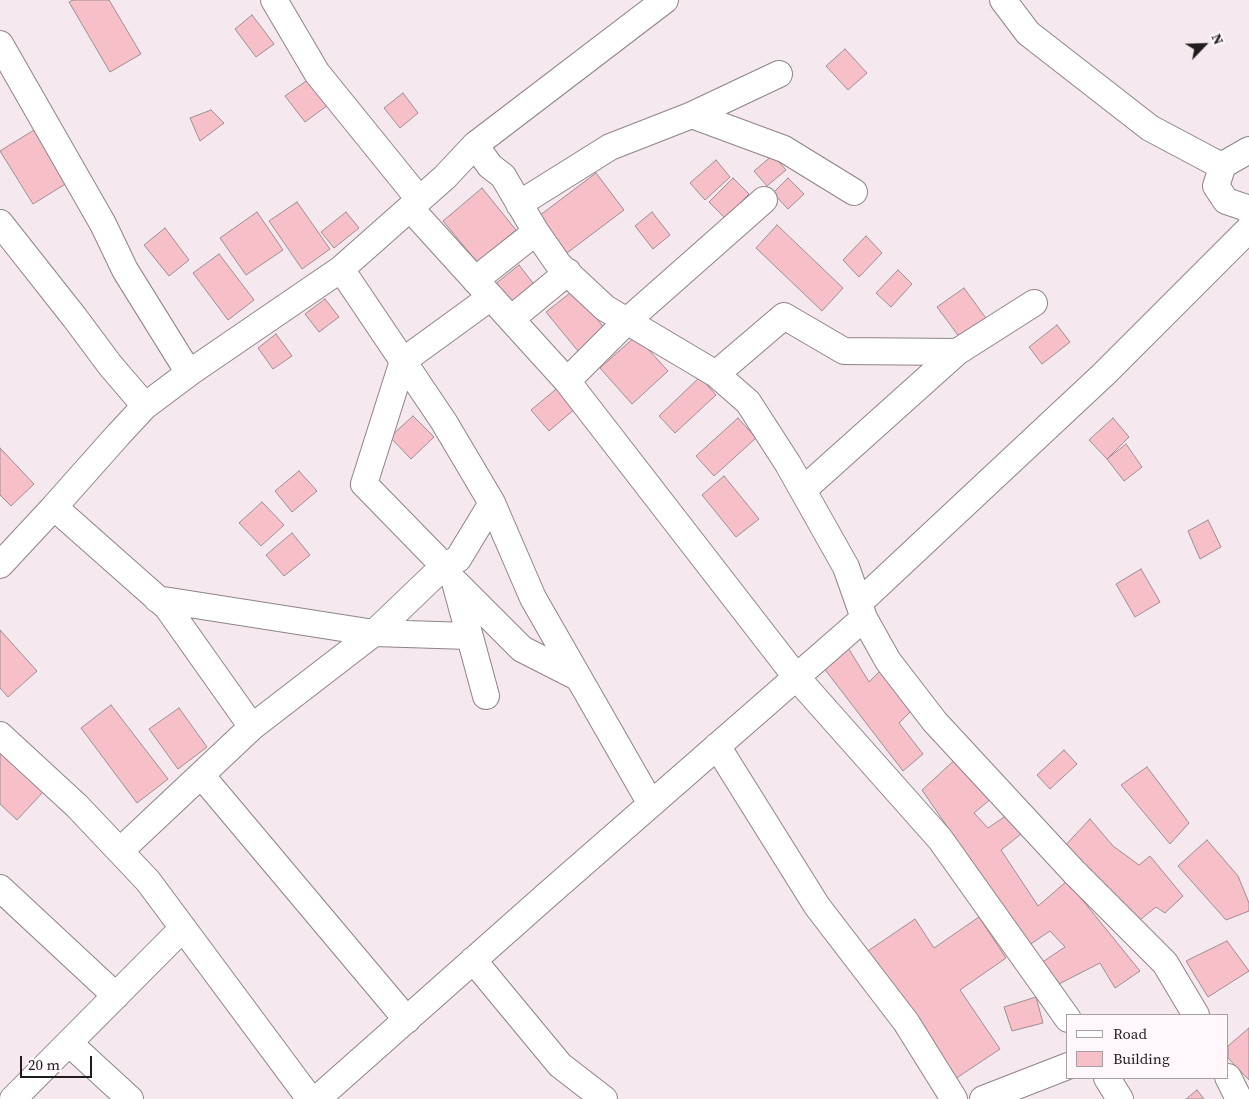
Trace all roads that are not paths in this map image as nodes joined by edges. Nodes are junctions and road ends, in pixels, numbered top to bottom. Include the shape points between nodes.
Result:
1 (274, 0) edge
2 (665, 0) edge
3 (1003, 0) edge
4 (0, 44) edge
5 (780, 74) dead end
6 (692, 115) junction
7 (475, 145) junction
8 (1249, 150) edge
9 (1223, 164) junction
10 (854, 192) dead end
11 (764, 200) dead end
12 (414, 204) junction
13 (519, 204) junction
14 (1249, 211) edge
15 (0, 223) edge
16 (1249, 229) edge
17 (536, 232) junction
18 (341, 269) junction
19 (568, 272) junction
20 (483, 288) junction
21 (1034, 303) dead end
22 (511, 319) junction
23 (627, 321) junction
24 (957, 352) junction
25 (403, 361) junction
26 (189, 373) junction
27 (716, 374) junction
28 (568, 381) junction
29 (145, 406) junction
30 (803, 490) junction
31 (492, 503) junction
32 (54, 507) junction
33 (0, 565) edge
34 (452, 569) junction
35 (158, 599) junction
36 (861, 611) junction
37 (374, 632) junction
38 (469, 636) junction
39 (579, 678) junction
40 (797, 678) junction
41 (486, 696) dead end
42 (252, 727) junction
43 (0, 735) edge
44 (717, 746) junction
45 (201, 775) junction
46 (651, 804) junction
47 (120, 852) junction
48 (0, 888) edge
49 (183, 928) junction
50 (473, 960) junction
51 (116, 996) junction
52 (1195, 1014) edge
53 (1066, 1017) edge
54 (407, 1020) junction
55 (69, 1043) junction
56 (1066, 1067) edge
57 (1108, 1079) edge
58 (1229, 1079) edge
59 (13, 1099) edge
60 (130, 1099) edge
61 (310, 1099) edge
62 (317, 1099) edge
63 (604, 1099) edge
64 (954, 1099) edge
65 (983, 1099) edge
66 (1120, 1099) edge
67 (1239, 1099) edge

1 - 12 street via 317,73
2 - 7 street
3 - 9 street via 1028,33 1150,128
4 - 26 street via 103,224 125,270
5 - 6 street
6 - 10 street via 784,149
6 - 13 street via 610,147
7 - 12 street via 446,177
7 - 13 street via 490,166 503,176
8 - 9 street
9 - 14 street via 1216,186 1226,201
11 - 23 street
12 - 18 street
12 - 20 street
13 - 17 street
15 - 29 street
16 - 36 street
17 - 19 street via 559,265
17 - 20 street
18 - 25 street
18 - 26 street
19 - 22 street
19 - 23 street via 605,308
20 - 22 street
20 - 25 street
21 - 24 street
22 - 28 street
23 - 27 street
23 - 28 street
24 - 27 street via 844,351 784,316
24 - 30 street
25 - 31 street
25 - 34 street via 364,484
26 - 29 street
27 - 30 street via 748,402
28 - 40 street
29 - 32 street
30 - 36 street via 846,567
31 - 34 street
31 - 39 street via 533,598
32 - 33 street
32 - 35 street
34 - 37 street
34 - 38 street
34 - 39 street via 522,649
35 - 37 street
35 - 42 street via 167,606
36 - 40 street
36 - 52 street via 888,661 936,722 1074,872 1165,963
37 - 38 street
37 - 42 street
38 - 41 street
39 - 46 street
40 - 44 street
40 - 53 street via 940,839
42 - 45 street
43 - 47 street via 77,806
44 - 46 street
44 - 64 street via 817,906 906,1022
45 - 47 street
45 - 54 street
46 - 50 street
47 - 49 street via 148,881
48 - 51 street
49 - 51 street
49 - 61 street
50 - 54 street
50 - 63 street via 560,1065
51 - 55 street
54 - 62 street
55 - 59 street
55 - 60 street
56 - 65 street
57 - 66 street
58 - 67 street

